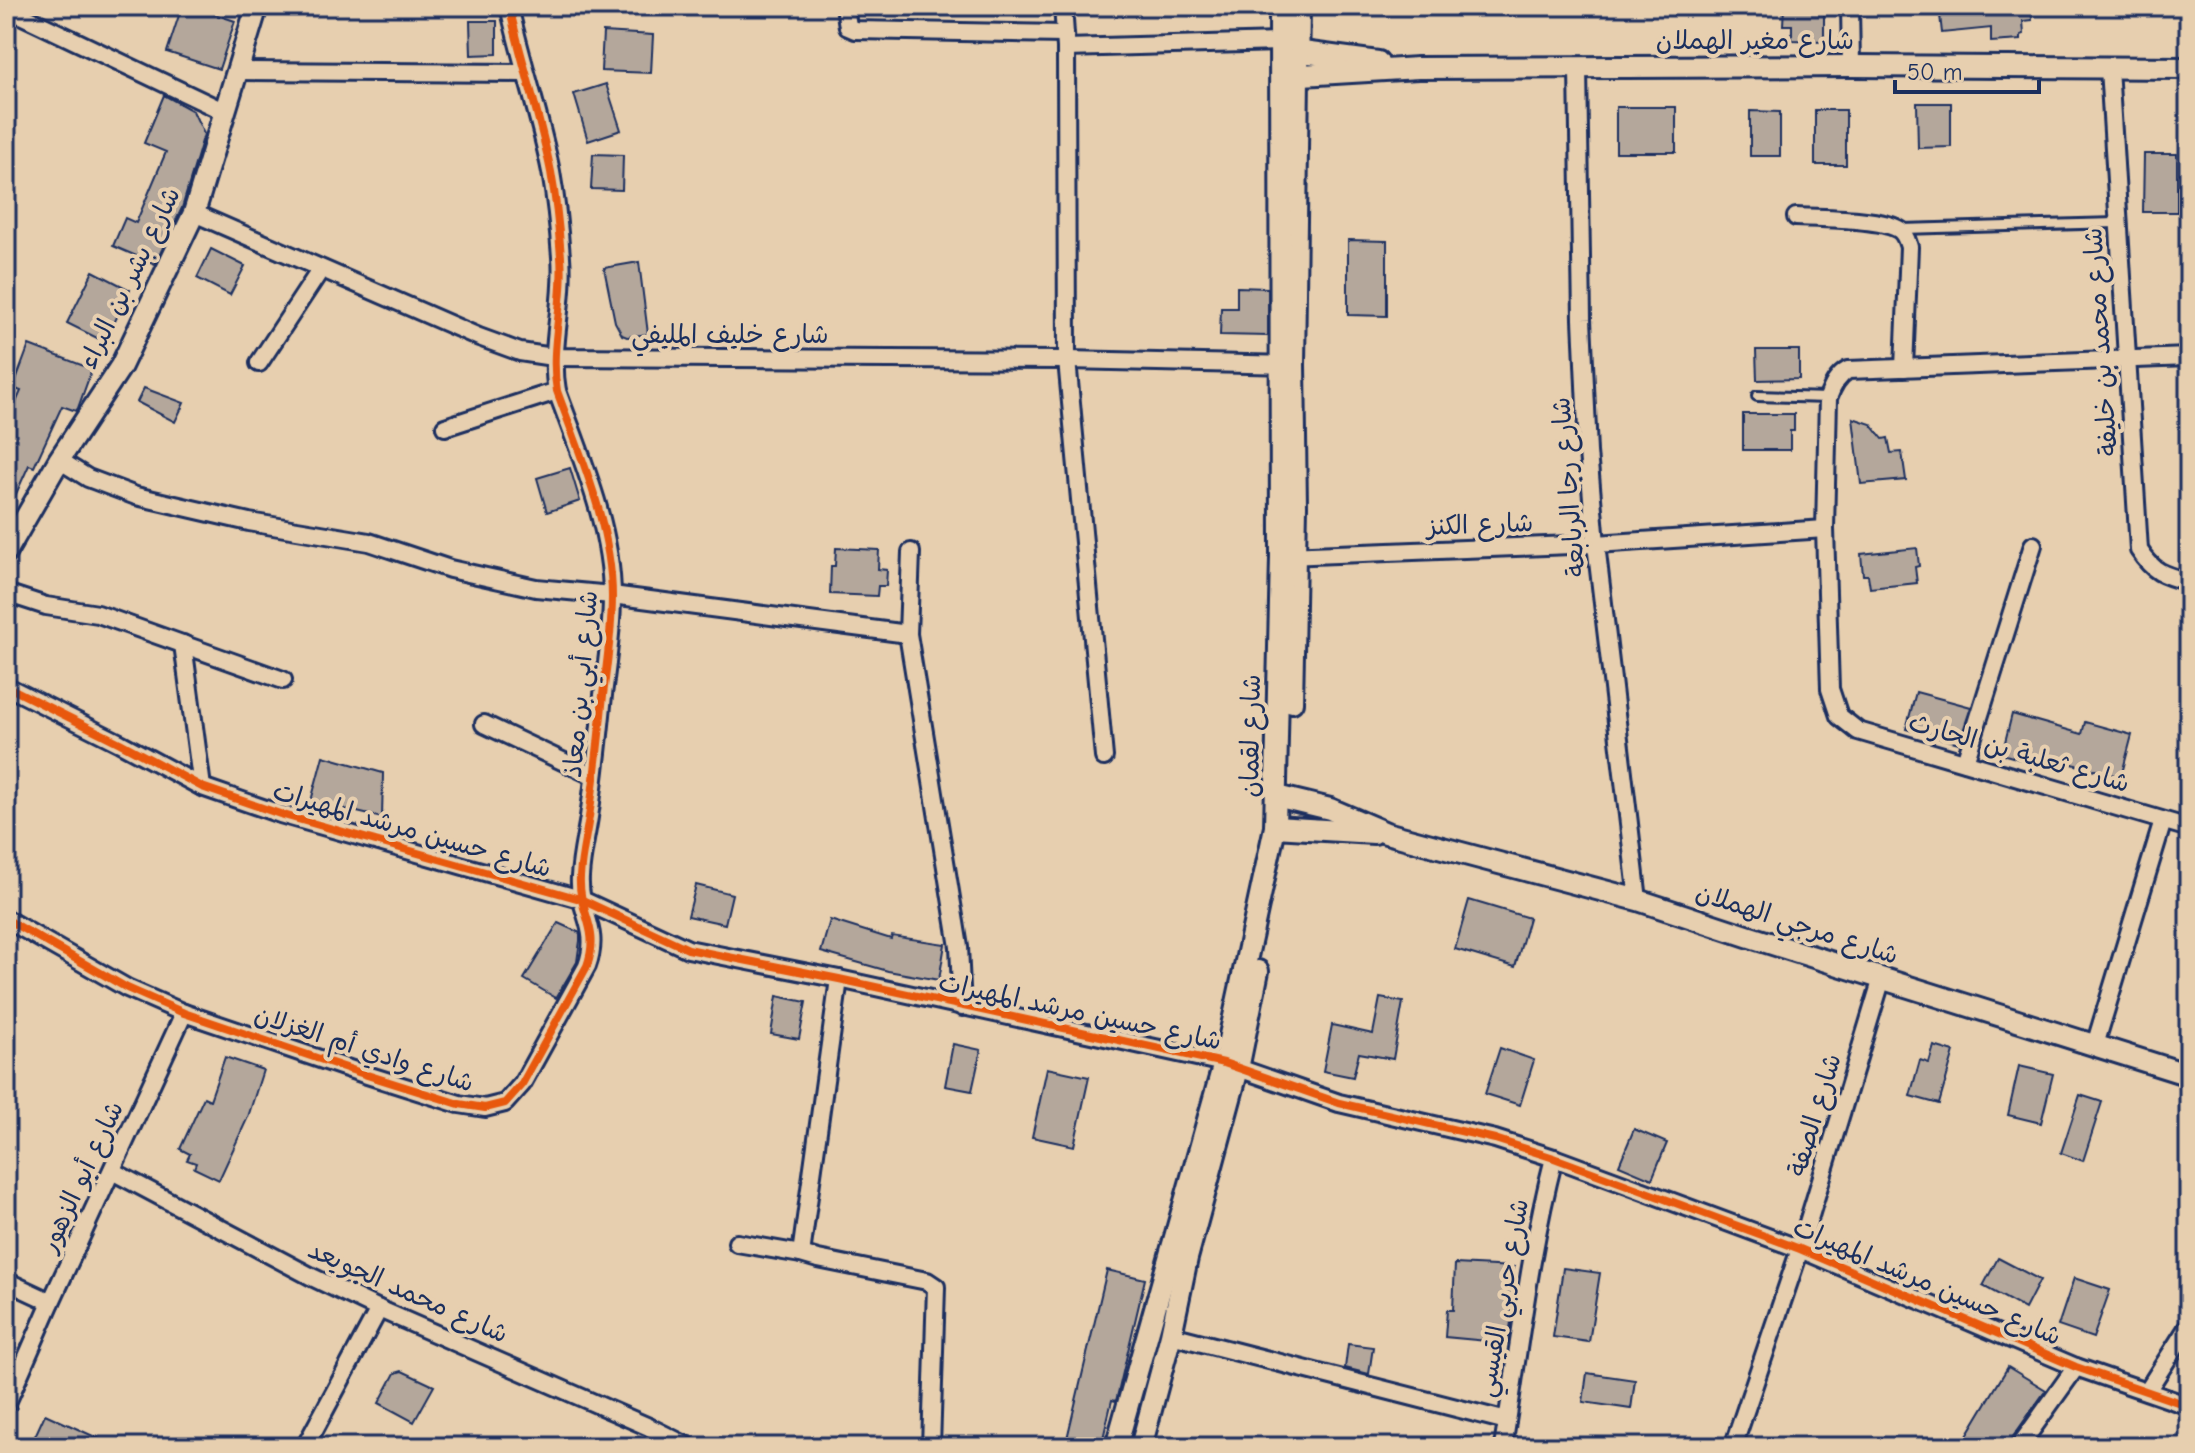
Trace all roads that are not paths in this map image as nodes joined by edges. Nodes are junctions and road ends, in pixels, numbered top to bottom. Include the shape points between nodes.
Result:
1 (257, 6) edge
2 (509, 6) edge
3 (845, 6) edge
4 (1063, 6) edge
5 (1280, 6) edge
6 (1299, 6) edge
7 (1850, 6) edge
8 (6, 8) edge
9 (1065, 41) junction
10 (1286, 47) junction
11 (1851, 66) junction
12 (1418, 68) junction
13 (2109, 68) junction
14 (2189, 68) edge
15 (1578, 69) junction
16 (238, 71) junction
17 (525, 73) junction
18 (1289, 76) junction
19 (225, 112) junction
20 (194, 213) junction
21 (1796, 217) dead end
22 (2117, 223) junction
23 (1898, 229) junction
24 (321, 269) junction
25 (553, 357) junction
26 (2189, 357) edge
27 (2127, 359) junction
28 (1067, 360) junction
29 (259, 363) dead end
30 (1287, 364) junction
31 (1904, 368) junction
32 (557, 391) junction
33 (1757, 396) dead end
34 (1828, 398) junction
35 (445, 427) dead end
36 (59, 460) junction
37 (1825, 529) junction
38 (1596, 544) junction
39 (2033, 545) dead end
40 (6, 552) edge
41 (911, 552) dead end
42 (1288, 556) junction
43 (2189, 582) edge
44 (6, 593) edge
45 (612, 595) junction
46 (908, 634) junction
47 (183, 644) junction
48 (283, 680) dead end
49 (6, 686) edge
50 (484, 724) dead end
51 (1104, 757) dead end
52 (1965, 762) junction
53 (594, 776) junction
54 (202, 787) junction
55 (1283, 798) junction
56 (2163, 821) junction
57 (1281, 828) junction
58 (2189, 828) edge
59 (1386, 833) junction
60 (580, 899) junction
61 (1638, 900) junction
62 (6, 919) edge
63 (1882, 978) junction
64 (839, 979) junction
65 (962, 1007) junction
66 (184, 1013) junction
67 (2095, 1045) junction
68 (1231, 1066) junction
69 (2189, 1075) edge
70 (1554, 1158) junction
71 (112, 1171) junction
72 (737, 1243) dead end
73 (1800, 1249) junction
74 (801, 1254) junction
75 (6, 1281) edge
76 (51, 1302) junction
77 (379, 1309) junction
78 (2189, 1325) edge
79 (1171, 1335) junction
80 (2076, 1367) junction
81 (2147, 1391) junction
82 (6, 1405) edge
83 (2189, 1406) edge
84 (1507, 1421) junction
85 (305, 1447) edge
86 (689, 1447) edge
87 (931, 1447) edge
88 (1116, 1447) edge
89 (1141, 1447) edge
90 (1503, 1447) edge
91 (1733, 1447) edge
92 (2019, 1447) edge

1 - 16 street, شارع بشر بن البراء
2 - 17 street, شارع أبي بن معاذ
3 - 9 street via 848,27 855,30
4 - 9 street
5 - 10 street, شارع لقمان
6 - 10 street, شارع لقمان
7 - 11 street
8 - 19 street
9 - 10 street
9 - 28 street
10 - 12 street, شارع مغير الهملان
10 - 18 street, شارع لقمان
11 - 13 street, شارع مغير الهملان
11 - 15 street, شارع مغير الهملان
12 - 15 street, شارع مغير الهملان
12 - 18 street, شارع مغير الهملان
13 - 14 street, شارع مغير الهملان
13 - 22 street, شارع محمد بن خليفة
15 - 38 street, شارع رجا الربابعة via 1582,319
16 - 17 street
16 - 19 street, شارع بشر بن البراء
17 - 25 street, شارع أبي بن معاذ via 550,170 562,261
18 - 30 street, شارع لقمان
19 - 20 street, شارع بشر بن البراء
20 - 24 street, شارع خليف المليفي
20 - 36 street, شارع بشر بن البراء via 121,366
21 - 23 street via 1884,223
22 - 23 lane
22 - 27 street, شارع محمد بن خليفة
23 - 31 street via 1909,247
24 - 25 street, شارع خليف المليفي via 479,337
24 - 29 street
25 - 28 street, شارع خليف المليفي
25 - 32 street, شارع أبي بن معاذ
26 - 27 street
27 - 31 street
27 - 43 street, شارع محمد بن خليفة via 2139,550 2167,577
28 - 30 street, شارع خليف المليفي
28 - 51 street
30 - 42 street, شارع لقمان
31 - 34 street via 1848,370
32 - 35 street
32 - 45 street, شارع أبي بن معاذ via 595,498
33 - 34 lane
34 - 37 street
36 - 40 street, شارع بشر بن البراء
36 - 45 street via 88,478 136,496 369,542 450,569 536,588
37 - 38 street, شارع الكنز
37 - 52 street, شارع ثعلبة بن الحارث via 1830,689 1839,716 1858,731
38 - 42 street, شارع الكنز
38 - 61 street, شارع رجا الربابعة
39 - 52 street
41 - 46 street
42 - 55 street, شارع لقمان
44 - 47 street via 98,614
45 - 46 street
45 - 53 street, شارع أبي بن معاذ
46 - 65 street via 959,947
47 - 48 street
47 - 54 street
49 - 54 street, شارع حسين مرشد المهيرات
50 - 53 street
52 - 56 street, شارع ثعلبة بن الحارث
53 - 60 street, شارع أبي بن معاذ
54 - 60 street, شارع حسين مرشد المهيرات
55 - 57 street, شارع لقمان
55 - 59 street, شارع مرجي الهملان via 1330,809
56 - 58 street, شارع ثعلبة بن الحارث
56 - 67 street
57 - 59 street, شارع مرجي الهملان
57 - 68 street, شارع لقمان
59 - 61 street, شارع مرجي الهملان
60 - 64 street, شارع حسين مرشد المهيرات via 688,949
60 - 66 street, شارع وادي أم الغزلان via 592,932 587,966 522,1084 505,1103 485,1108 459,1104
61 - 63 street, شارع مرجي الهملان
62 - 66 street, شارع وادي أم الغزلان via 127,988
63 - 67 street, شارع مرجي الهملان
63 - 73 street, شارع الصفة
64 - 65 street, شارع حسين مرشد المهيرات
64 - 74 street
65 - 68 street, شارع حسين مرشد المهيرات
66 - 71 street, شارع أبو الزهور
67 - 69 street, شارع مرجي الهملان
68 - 70 street, شارع حسين مرشد المهيرات via 1339,1103
68 - 79 street, شارع لقمان
68 - 88 street, شارع لقمان
70 - 73 street, شارع حسين مرشد المهيرات
70 - 84 street, شارع حربي القيسي via 1523,1303
71 - 76 street, شارع أبو الزهور
71 - 77 street, شارع محمد الجويعد
72 - 74 street
73 - 80 street, شارع حسين مرشد المهيرات
73 - 91 street, شارع الصفة
74 - 87 street via 936,1287
75 - 76 street
76 - 82 street, شارع أبو الزهور
77 - 85 street
77 - 86 street, شارع محمد الجويعد
78 - 81 street
79 - 84 street
79 - 89 street, شارع لقمان
80 - 81 street, شارع حسين مرشد المهيرات
80 - 92 street
81 - 83 street, شارع حسين مرشد المهيرات
84 - 90 street, شارع حربي القيسي

